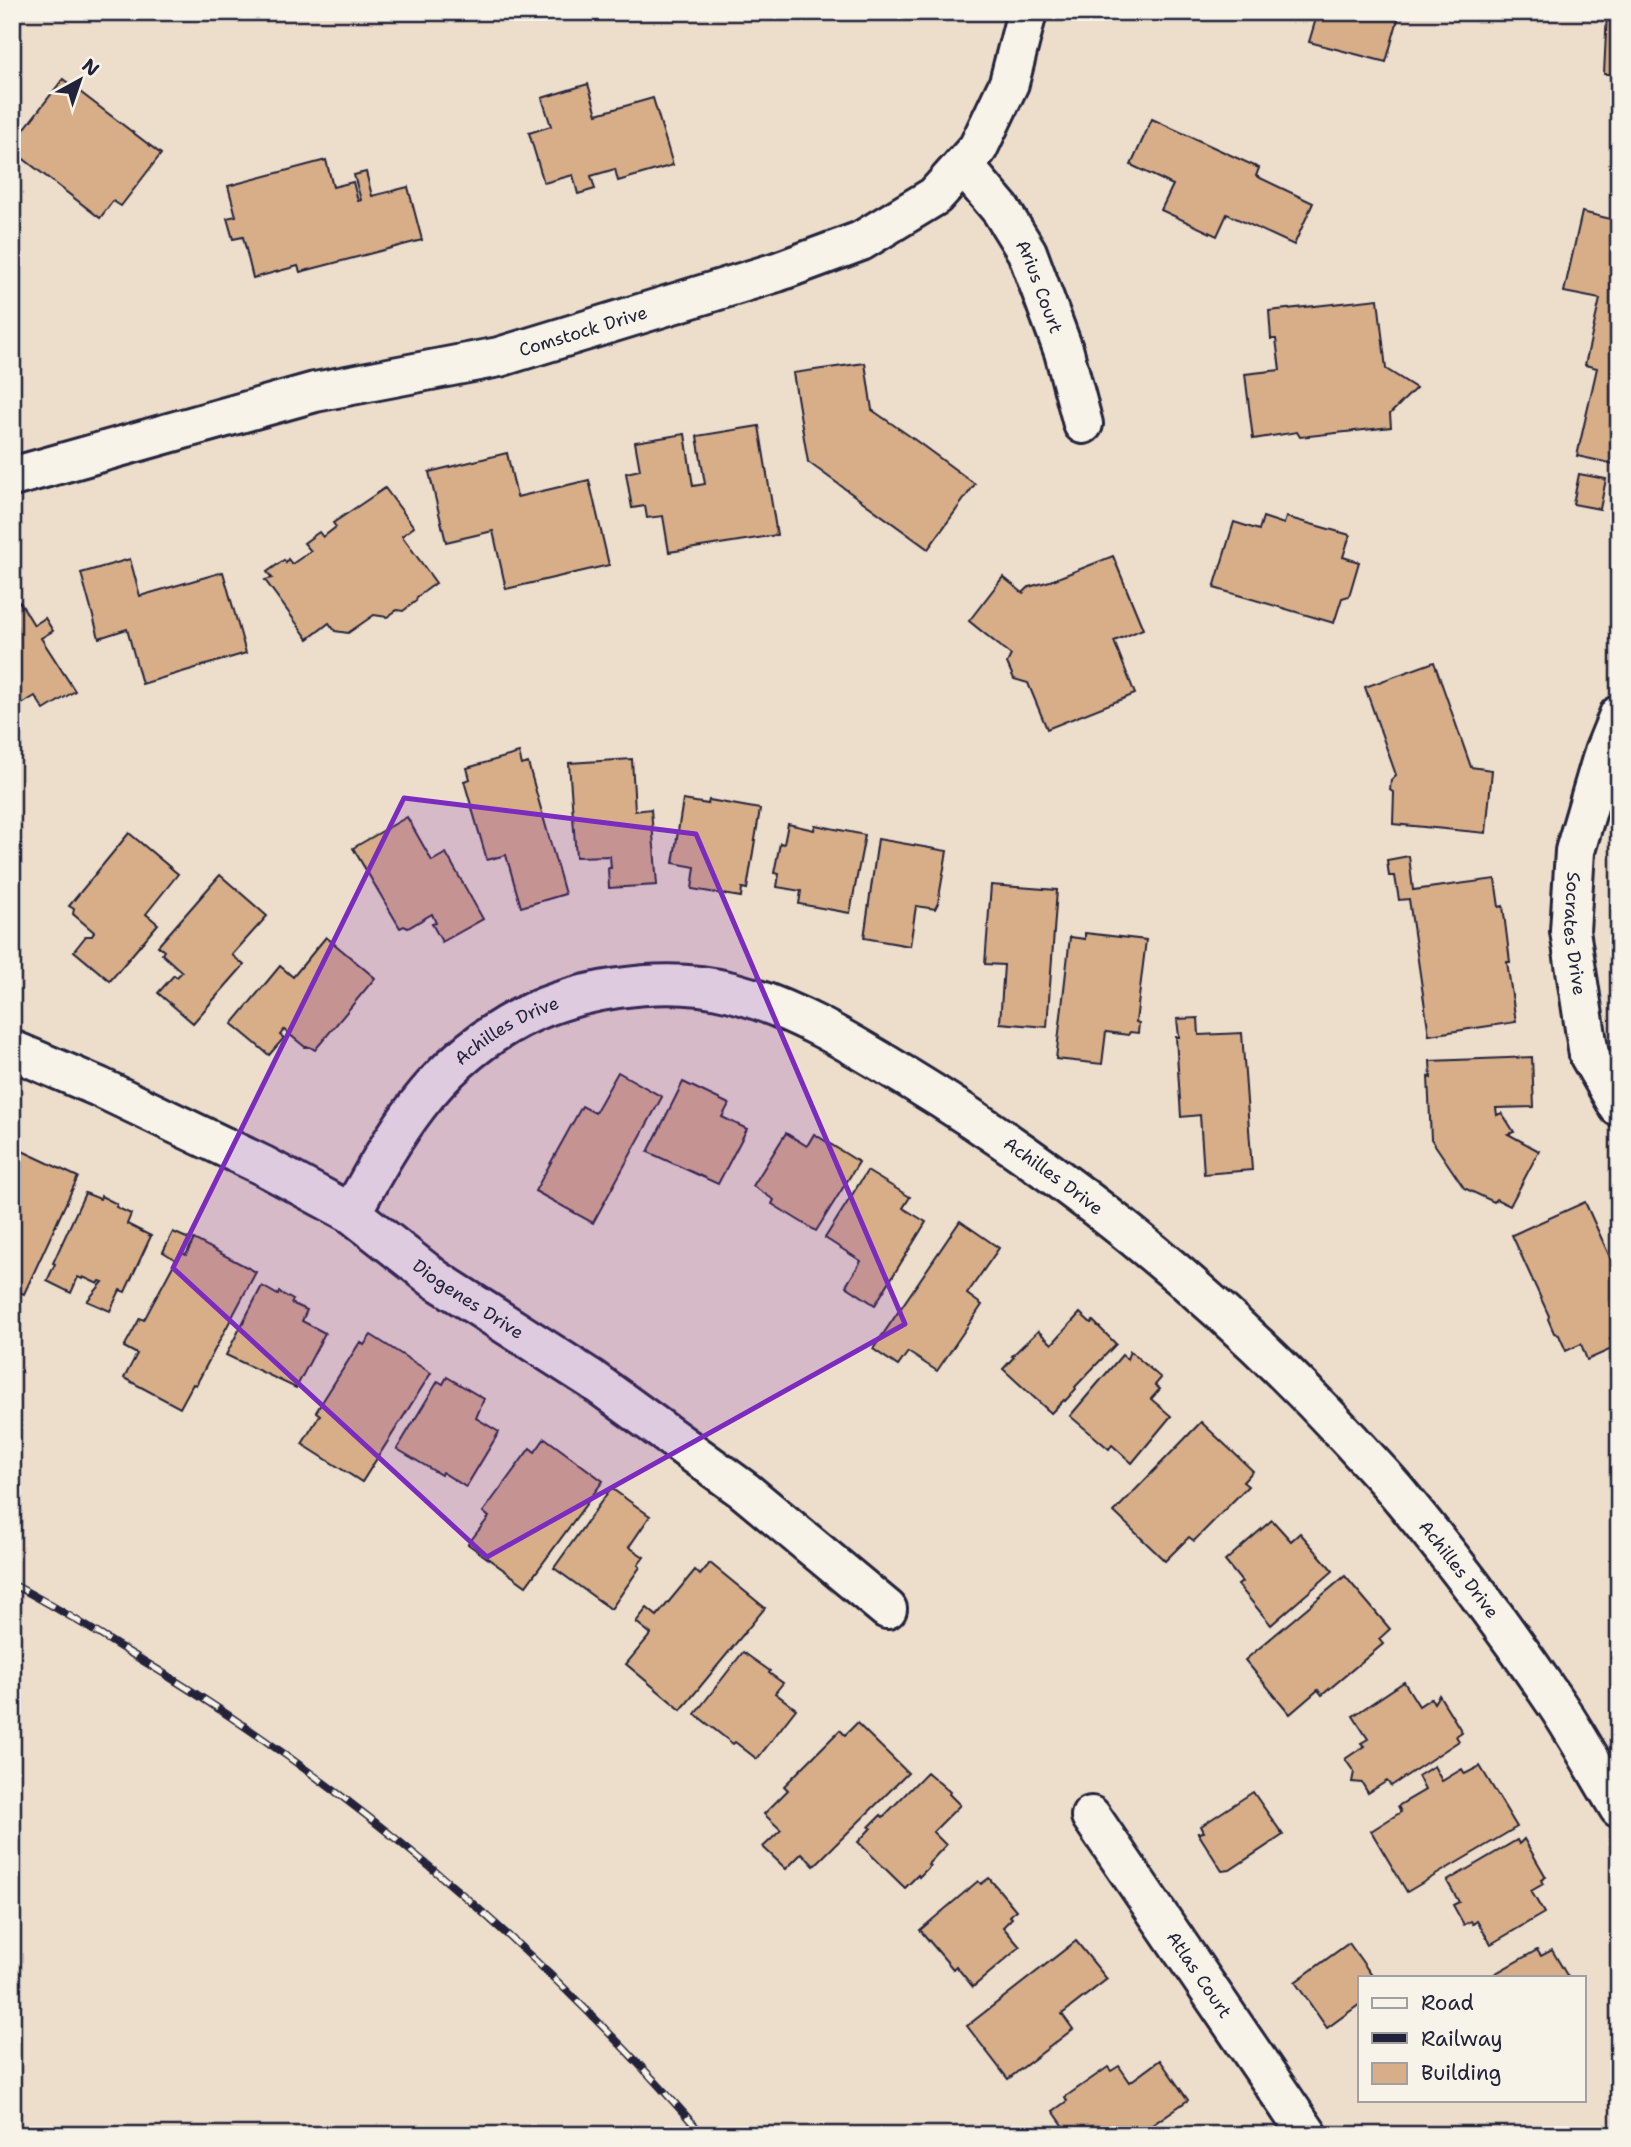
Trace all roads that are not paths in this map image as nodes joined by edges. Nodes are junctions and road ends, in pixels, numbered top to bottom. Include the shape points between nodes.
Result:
1 (1027, 12) edge
2 (963, 165) junction
3 (1083, 424) dead end
4 (12, 477) edge
5 (1619, 715) edge
6 (12, 1050) edge
7 (1619, 1107) edge
8 (351, 1213) junction
9 (887, 1609) dead end
10 (1619, 1808) edge
11 (1091, 1816) dead end
12 (1308, 2135) edge

1 - 2 street, Comstock Drive via 1009,83 978,148
2 - 3 street, Arius Court via 1002,210 1027,253 1065,352
2 - 4 street, Comstock Drive via 935,196 861,241 777,272 499,357 315,392
5 - 7 street, Socrates Drive via 1575,851 1570,931 1589,1055
6 - 8 street, Diogenes Drive via 111,1092
8 - 9 street, Diogenes Drive via 435,1279 591,1379 745,1491
8 - 10 street, Achilles Drive via 394,1136 425,1094 464,1055 509,1023 565,999 621,987 672,984 727,990 780,1006 974,1119 1093,1203 1196,1288 1284,1370 1401,1496 1483,1600 1559,1709
11 - 12 street, Atlas Court

